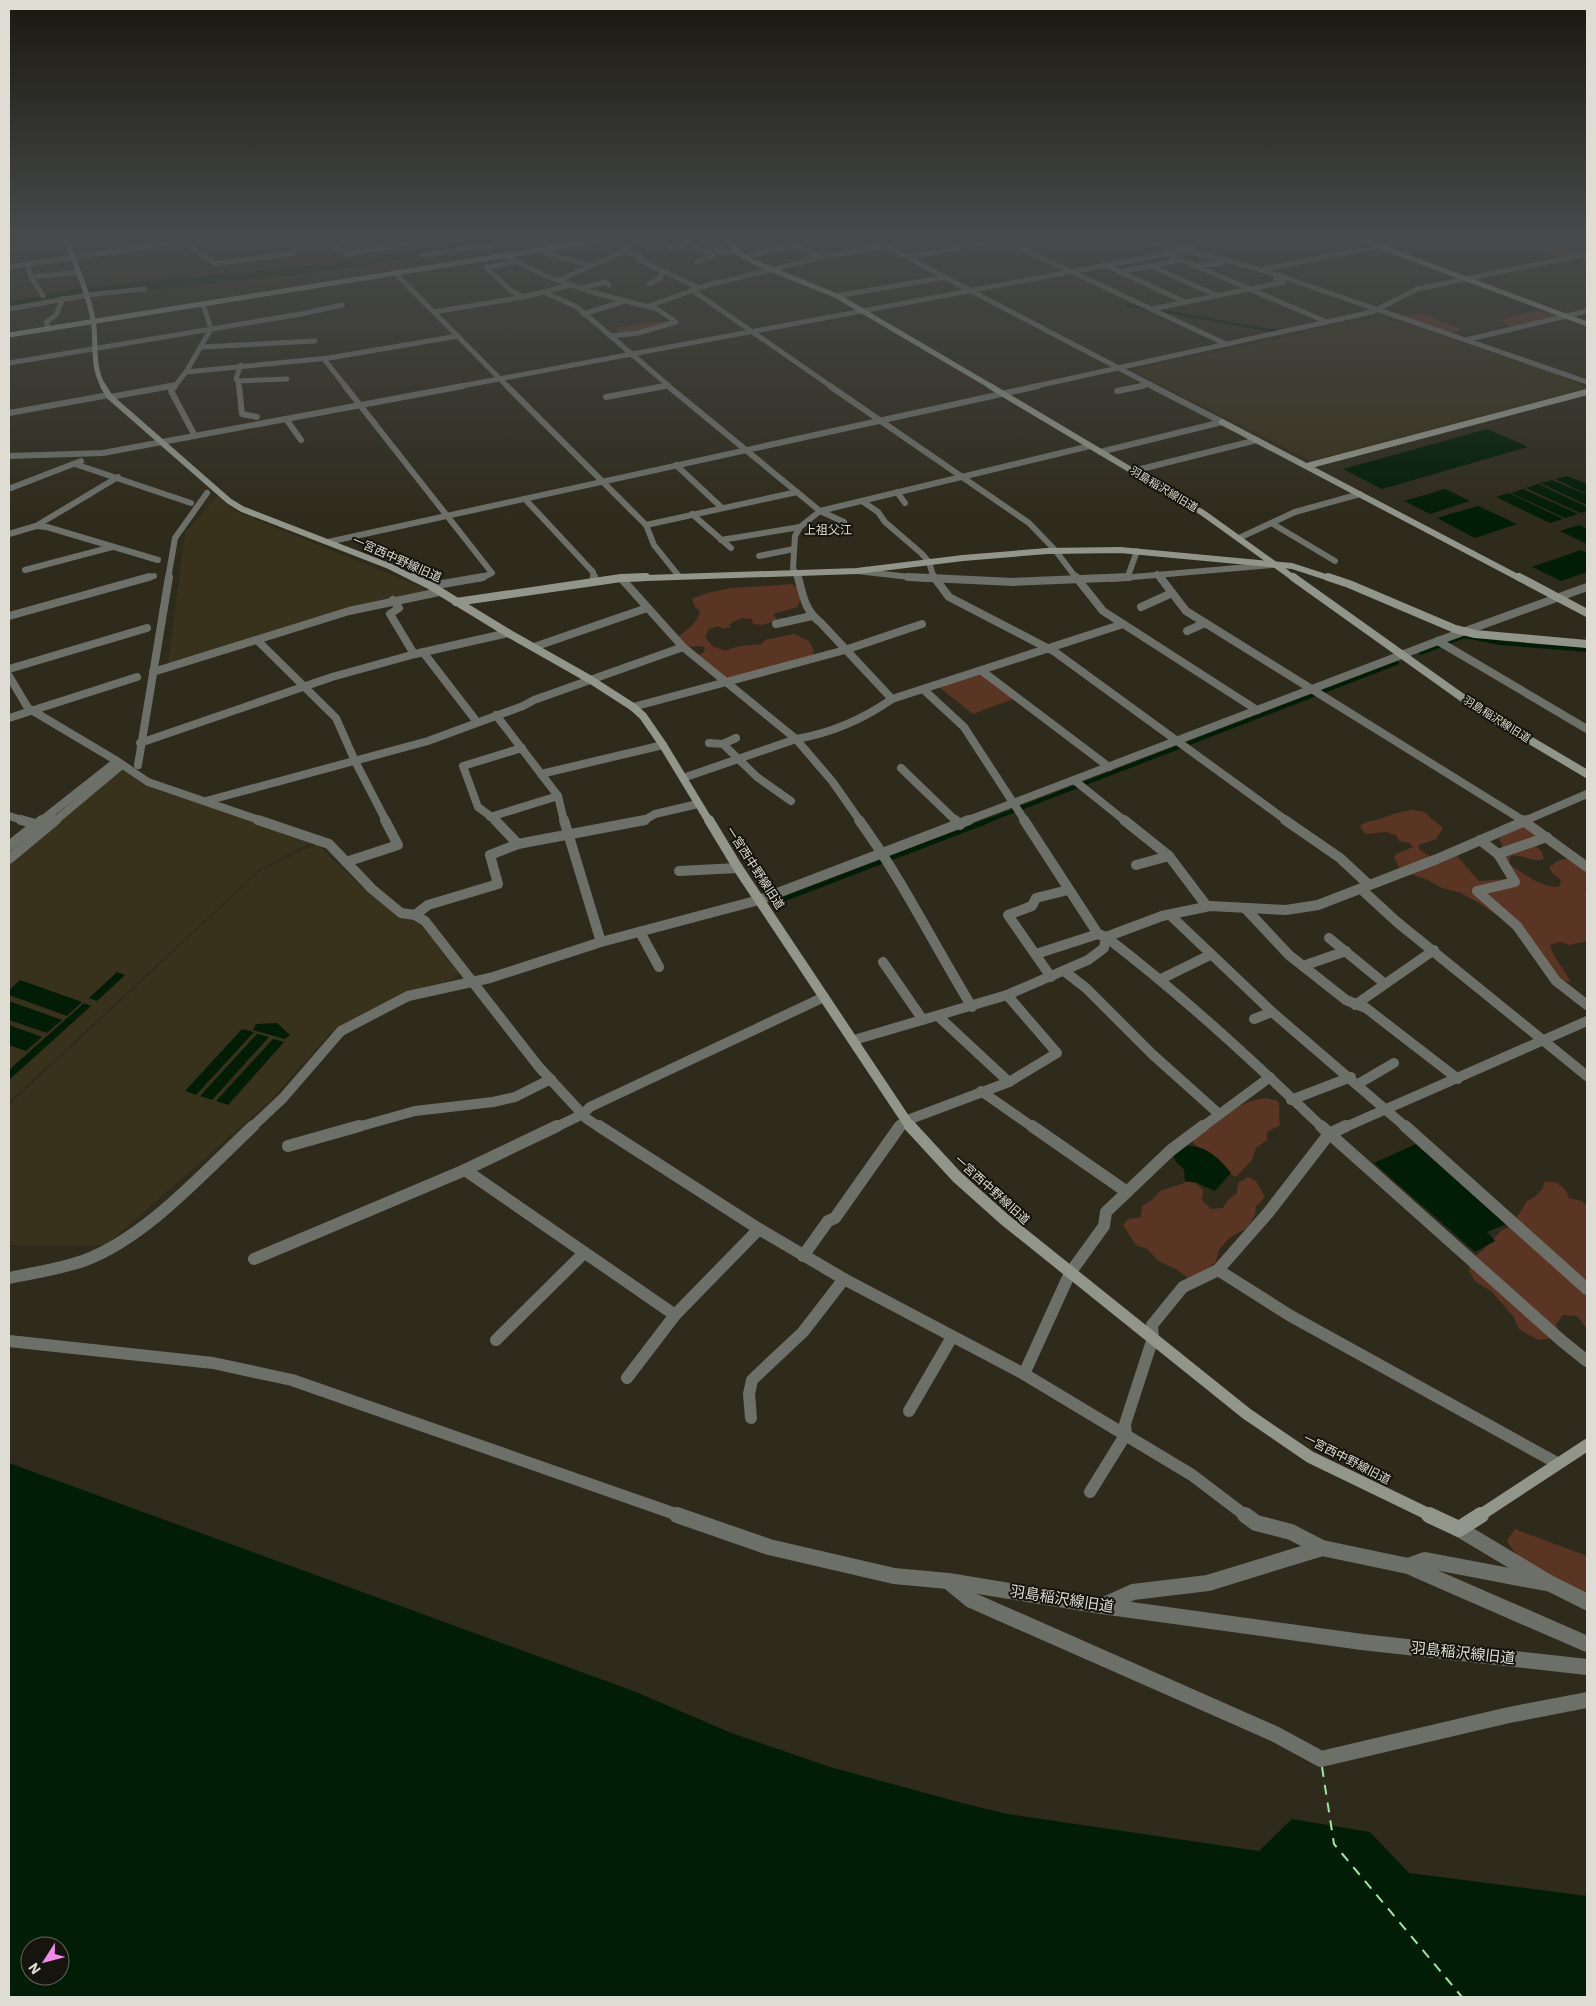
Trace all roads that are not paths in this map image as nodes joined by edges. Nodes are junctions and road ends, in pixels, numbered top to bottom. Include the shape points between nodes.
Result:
1 (49, 329) edge
2 (94, 329) edge
3 (212, 329) joint
4 (451, 329) edge
5 (601, 329) edge
6 (653, 329) edge
7 (745, 329) edge
8 (767, 329) edge
9 (894, 329) edge
10 (1045, 329) edge
11 (1193, 329) edge
12 (1297, 329) edge
13 (1431, 329) edge
14 (1512, 329) edge
15 (750, 332) junction
16 (9, 335) edge
17 (458, 336) junction
18 (610, 336) junction
19 (1464, 340) junction
20 (315, 341) dead end
21 (1226, 344) junction
22 (202, 347) junction
23 (95, 348) junction
24 (630, 354) junction
25 (324, 359) junction
26 (9, 363) edge
27 (241, 365) junction
28 (1120, 367) junction
29 (186, 372) junction
30 (287, 379) dead end
31 (500, 379) junction
32 (238, 382) junction
33 (1587, 382) edge
34 (1150, 384) junction
35 (174, 385) junction
36 (668, 385) junction
37 (1117, 392) dead end
38 (1587, 392) edge
39 (1002, 393) junction
40 (110, 396) junction
41 (606, 398) dead end
42 (359, 406) junction
43 (9, 413) edge
44 (257, 417) dead end
45 (286, 418) junction
46 (879, 420) junction
47 (1222, 422) junction
48 (195, 436) junction
49 (300, 440) dead end
50 (1257, 440) junction
51 (162, 442) junction
52 (1090, 446) junction
53 (747, 450) junction
54 (1100, 452) junction
55 (50, 454) junction
56 (94, 455) junction
57 (9, 456) edge
58 (9, 460) edge
59 (75, 464) junction
60 (676, 465) junction
61 (1307, 466) junction
62 (1133, 471) junction
63 (118, 477) junction
64 (961, 477) junction
65 (603, 481) junction
66 (11, 488) dead end
67 (797, 492) junction
68 (897, 492) junction
69 (208, 493) dead end
70 (1360, 494) junction
71 (525, 499) junction
72 (862, 501) junction
73 (191, 503) dead end
74 (905, 503) dead end
75 (721, 507) junction
76 (820, 511) junction
77 (692, 514) junction
78 (446, 516) junction
79 (844, 522) dead end
80 (1273, 524) junction
81 (646, 525) junction
82 (36, 526) junction
83 (800, 527) junction
84 (9, 534) edge
85 (1239, 538) junction
86 (721, 540) junction
87 (328, 542) junction
88 (113, 547) junction
89 (731, 548) dead end
90 (794, 549) junction
91 (1055, 550) junction
92 (1137, 552) junction
93 (759, 556) dead end
94 (158, 560) dead end
95 (1335, 561) dead end
96 (928, 562) junction
97 (1277, 564) junction
98 (24, 570) dead end
99 (857, 571) junction
100 (795, 572) junction
101 (1157, 574) junction
102 (678, 575) junction
103 (154, 576) dead end
104 (1128, 576) junction
105 (621, 578) junction
106 (934, 578) junction
107 (1077, 580) junction
108 (594, 582) junction
109 (431, 586) junction
110 (1587, 587) edge
111 (439, 592) junction
112 (1172, 593) junction
113 (1558, 597) junction
114 (393, 600) junction
115 (456, 602) junction
116 (1141, 607) dead end
117 (647, 608) junction
118 (1587, 613) edge
119 (9, 616) edge
120 (812, 616) junction
121 (1205, 622) junction
122 (776, 624) dead end
123 (922, 624) dead end
124 (1123, 624) junction
125 (147, 628) dead end
126 (1188, 631) dead end
127 (1463, 631) junction
128 (508, 633) junction
129 (258, 641) junction
130 (1438, 641) junction
131 (1587, 644) edge
132 (683, 647) junction
133 (534, 648) junction
134 (1047, 649) junction
135 (845, 650) junction
136 (424, 652) junction
137 (414, 654) junction
138 (1402, 654) junction
139 (9, 669) edge
140 (982, 671) junction
141 (153, 672) junction
142 (9, 676) edge
143 (137, 678) dead end
144 (591, 680) junction
145 (727, 682) junction
146 (303, 686) junction
147 (1311, 689) junction
148 (924, 690) junction
149 (892, 699) junction
150 (633, 707) junction
151 (1257, 710) junction
152 (32, 711) junction
153 (496, 715) junction
154 (9, 718) edge
155 (477, 722) junction
156 (1587, 729) edge
157 (736, 738) dead end
158 (796, 740) junction
159 (1176, 742) junction
160 (140, 743) junction
161 (709, 743) dead end
162 (723, 744) junction
163 (663, 745) junction
164 (522, 748) junction
165 (738, 758) junction
166 (355, 761) junction
167 (119, 763) junction
168 (138, 765) dead end
169 (1109, 767) junction
170 (901, 768) dead end
171 (541, 774) junction
172 (1587, 774) edge
173 (683, 778) junction
174 (1074, 780) junction
175 (1587, 794) edge
176 (558, 796) junction
177 (206, 801) junction
178 (791, 801) dead end
179 (698, 804) junction
180 (1014, 804) junction
181 (9, 816) edge
182 (490, 816) junction
183 (1524, 821) junction
184 (35, 824) junction
185 (960, 824) junction
186 (568, 836) junction
187 (20, 837) junction
188 (1547, 837) junction
189 (1480, 840) junction
190 (9, 841) edge
191 (518, 844) junction
192 (9, 846) edge
193 (883, 853) junction
194 (1498, 854) junction
195 (1169, 856) junction
196 (9, 859) edge
197 (346, 862) junction
198 (1136, 865) dead end
199 (1587, 867) edge
200 (738, 868) junction
201 (679, 871) dead end
202 (1365, 887) junction
203 (1068, 890) junction
204 (760, 900) junction
205 (1206, 905) junction
206 (1245, 908) junction
207 (415, 915) junction
208 (1170, 915) junction
209 (640, 932) junction
210 (1102, 936) junction
211 (1329, 938) dead end
212 (601, 942) junction
213 (1434, 950) junction
214 (1346, 951) junction
215 (1036, 954) junction
216 (1210, 955) junction
217 (883, 962) dead end
218 (1303, 966) junction
219 (659, 967) dead end
220 (1064, 971) junction
221 (1051, 976) junction
222 (1162, 979) junction
223 (474, 981) junction
224 (1384, 983) junction
225 (1007, 995) junction
226 (824, 997) junction
227 (1355, 1004) junction
228 (1587, 1005) edge
229 (972, 1006) junction
230 (1272, 1012) junction
231 (938, 1016) junction
232 (1254, 1019) dead end
233 (923, 1020) junction
234 (1587, 1020) edge
235 (854, 1040) junction
236 (1543, 1040) junction
237 (1394, 1063) dead end
238 (1587, 1076) edge
239 (1270, 1077) junction
240 (551, 1079) junction
241 (1458, 1079) junction
242 (1354, 1081) junction
243 (1009, 1082) junction
244 (981, 1091) junction
245 (1291, 1100) junction
246 (1385, 1109) junction
247 (583, 1114) junction
248 (1219, 1114) junction
249 (905, 1121) junction
250 (1329, 1134) junction
251 (288, 1146) dead end
252 (465, 1170) junction
253 (1126, 1192) junction
254 (759, 1229) junction
255 (584, 1253) junction
256 (803, 1256) junction
257 (254, 1259) dead end
258 (1218, 1270) junction
259 (1070, 1273) junction
260 (9, 1278) edge
261 (844, 1279) junction
262 (1587, 1289) edge
263 (675, 1314) junction
264 (952, 1337) junction
265 (1153, 1338) junction
266 (496, 1340) dead end
267 (9, 1341) edge
268 (1587, 1362) edge
269 (1024, 1374) junction
270 (627, 1378) dead end
271 (909, 1411) dead end
272 (751, 1418) dead end
273 (1126, 1434) junction
274 (1587, 1445) edge
275 (1557, 1463) junction
276 (1090, 1492) dead end
277 (1458, 1529) junction
278 (1322, 1548) junction
279 (1408, 1566) junction
280 (948, 1581) junction
281 (1552, 1584) junction
282 (1587, 1602) edge
283 (1102, 1606) junction
284 (1587, 1644) edge
285 (1587, 1667) edge
286 (1587, 1700) edge

1 - 16 street
2 - 23 street, 一宮西中野線旧道
3 - 22 street
3 - 23 street
4 - 17 street
5 - 18 street
6 - 18 street
7 - 15 street
8 - 15 street
9 - 39 street, 羽島稲沢線旧道
10 - 28 street
11 - 21 street
12 - 21 street
13 - 19 street
14 - 19 street
15 - 24 street
15 - 46 street
17 - 25 street
17 - 31 street
18 - 24 street
19 - 33 street
20 - 22 street
21 - 28 street
22 - 29 street
23 - 26 street
23 - 40 street, 一宮西中野線旧道 via 98,378
24 - 31 street
24 - 36 street
25 - 27 street
25 - 42 street
27 - 29 street
27 - 32 street
28 - 34 street
28 - 39 street
29 - 35 street
30 - 32 street
31 - 42 street
31 - 65 street
32 - 44 street via 242,414
34 - 37 street
34 - 47 street
35 - 40 street
35 - 48 street via 171,391
36 - 41 street
36 - 53 street
38 - 61 street
39 - 46 street
39 - 52 street, 羽島稲沢線旧道
40 - 43 street
40 - 51 street, 一宮西中野線旧道
42 - 45 street
42 - 78 street
45 - 48 street
45 - 49 street
46 - 53 street
46 - 64 street
47 - 50 street
47 - 54 street
48 - 51 street
50 - 61 street
50 - 62 street
51 - 56 street
51 - 87 street, 一宮西中野線旧道 via 242,509
52 - 54 street, 羽島稲沢線旧道
52 - 64 street
53 - 60 street
53 - 67 street
54 - 62 street, 羽島稲沢線旧道
55 - 56 street
55 - 57 street
55 - 58 street
56 - 59 street
59 - 63 street
59 - 66 street
60 - 65 street
60 - 75 street
61 - 70 street
62 - 85 street, 羽島稲沢線旧道
63 - 73 street
63 - 82 street
64 - 68 street
64 - 91 street via 1029,523
65 - 71 street
65 - 81 street
67 - 75 street
67 - 76 street
68 - 72 street
68 - 74 street
69 - 141 street via 175,538
70 - 80 street via 1296,512
70 - 113 street
71 - 78 street
71 - 108 street via 593,572
72 - 76 street
72 - 96 street via 878,512
75 - 77 street
76 - 79 street
76 - 83 street
77 - 81 street
77 - 86 street
78 - 87 street
78 - 109 street via 492,573 482,578
80 - 85 street
80 - 95 street
81 - 102 street via 654,545
82 - 84 street
82 - 88 street via 48,526
83 - 86 street
83 - 90 street via 794,536
85 - 97 street, 羽島稲沢線旧道
86 - 89 street
87 - 109 street, 一宮西中野線旧道
88 - 94 street
88 - 98 street
90 - 93 street
90 - 100 street
91 - 92 street
91 - 96 street
91 - 107 street
92 - 97 street
92 - 104 street
96 - 99 street
96 - 106 street
97 - 101 street
97 - 127 street via 1350,584
97 - 138 street, 羽島稲沢線旧道
99 - 100 street
99 - 106 street
100 - 102 street
100 - 120 street
101 - 104 street
101 - 112 street
102 - 105 street
103 - 119 street
104 - 107 street
105 - 108 street
105 - 117 street
106 - 107 street via 1015,582
106 - 134 street via 949,597
107 - 124 street via 1103,611
108 - 115 street
109 - 111 street, 一宮西中野線旧道
110 - 113 street
111 - 114 street
111 - 115 street, 一宮西中野線旧道
112 - 116 street
112 - 121 street via 1186,611
113 - 118 street
113 - 127 street
114 - 129 street
114 - 137 street via 400,608 390,614
115 - 128 street, 一宮西中野線旧道
117 - 132 street
117 - 133 street
120 - 122 street
120 - 135 street
121 - 126 street
121 - 147 street
123 - 135 street
124 - 134 street
124 - 151 street
125 - 139 street
127 - 130 street
127 - 131 street
128 - 133 street, 一宮西中野線旧道
128 - 136 street
129 - 141 street
129 - 146 street
130 - 138 street
130 - 156 street
132 - 144 street
132 - 145 street
133 - 144 street, 一宮西中野線旧道
134 - 140 street
134 - 159 street
135 - 145 street
135 - 149 street
136 - 137 street
136 - 155 street
137 - 146 street
138 - 147 street
138 - 172 street, 羽島稲沢線旧道 via 1481,710
140 - 148 street
140 - 169 street
141 - 160 street
142 - 152 street
143 - 152 street
144 - 150 street, 一宮西中野線旧道
144 - 153 street
145 - 150 street
145 - 158 street
146 - 160 street
146 - 166 street via 336,718
147 - 151 street
147 - 183 street
148 - 149 street
148 - 180 street via 964,727
149 - 158 street via 868,716 843,727
150 - 163 street, 一宮西中野線旧道
151 - 159 street
152 - 154 street
152 - 167 street
153 - 155 street
153 - 164 street
155 - 166 street
157 - 162 street
158 - 165 street
158 - 193 street via 832,781
159 - 169 street
159 - 202 street via 1340,858
160 - 168 street
161 - 162 street
162 - 165 street
163 - 171 street
163 - 173 street, 一宮西中野線旧道
164 - 171 street
164 - 182 street via 463,766 478,807
165 - 173 street
165 - 178 street via 757,777
166 - 177 street
166 - 197 street via 398,845
167 - 177 street via 148,782
167 - 184 street
167 - 196 street
169 - 174 street
170 - 185 street
171 - 176 street
173 - 179 street, 一宮西中野線旧道
174 - 180 street
174 - 195 street
175 - 183 street
176 - 182 street
176 - 186 street
177 - 197 street via 325,842
179 - 186 street via 655,814 641,822
179 - 200 street, 一宮西中野線旧道
180 - 185 street
180 - 203 street
181 - 184 street
182 - 191 street
183 - 188 street
183 - 189 street
184 - 187 street
185 - 193 street
186 - 191 street
186 - 212 street
187 - 190 street
187 - 192 street
188 - 194 street
188 - 199 street
189 - 194 street
189 - 202 street
191 - 207 street via 490,855 498,884 428,905
193 - 204 street
193 - 229 street
194 - 228 street via 1516,882 1477,890 1517,926 1556,981
195 - 198 street
195 - 205 street
197 - 207 street via 401,913
200 - 201 street
200 - 204 street, 一宮西中野線旧道
202 - 206 street via 1305,908
202 - 213 street via 1397,922
203 - 210 street
203 - 215 street via 1036,898 1032,906 1008,915
204 - 209 street
204 - 226 street, 一宮西中野線旧道
205 - 206 street
205 - 208 street
206 - 218 street
207 - 223 street via 425,920
208 - 210 street
208 - 216 street
209 - 212 street
209 - 219 street
210 - 215 street
210 - 220 street via 1104,948
210 - 222 street
211 - 214 street
212 - 223 street
213 - 224 street
213 - 236 street
214 - 218 street
214 - 224 street
215 - 221 street
216 - 222 street
216 - 230 street
217 - 233 street
218 - 227 street
220 - 221 street
220 - 248 street
221 - 225 street
222 - 239 street
223 - 240 street
223 - 260 street via 408,996 341,1031 283,1098 156,1217 128,1238 84,1260
224 - 227 street
225 - 229 street
225 - 243 street via 1057,1053
226 - 235 street, 一宮西中野線旧道
226 - 247 street via 590,1107
227 - 241 street via 1366,1008
229 - 231 street
230 - 232 street
230 - 242 street
231 - 233 street
231 - 243 street
233 - 235 street
234 - 236 street
235 - 249 street, 一宮西中野線旧道
236 - 238 street
236 - 241 street
237 - 242 street
239 - 245 street
239 - 248 street
240 - 247 street
240 - 251 street via 515,1097 415,1111
241 - 246 street
242 - 245 street
242 - 246 street
243 - 244 street
244 - 249 street
244 - 253 street
245 - 250 street
246 - 250 street
246 - 262 street
247 - 252 street
247 - 254 street
248 - 253 street via 1171,1150
249 - 256 street via 835,1218 828,1221
249 - 259 street, 一宮西中野線旧道 via 957,1176
250 - 258 street via 1268,1213
250 - 268 street
252 - 255 street
252 - 257 street
253 - 259 street via 1106,1212 1104,1226
254 - 256 street
254 - 263 street
255 - 263 street
255 - 266 street
256 - 261 street
258 - 265 street via 1183,1287 1152,1325
258 - 275 street via 1289,1315
259 - 265 street, 一宮西中野線旧道
259 - 269 street
261 - 264 street
261 - 272 street via 802,1332 752,1380 749,1394
263 - 270 street
264 - 269 street
264 - 271 street
265 - 273 street via 1125,1424
265 - 277 street, 一宮西中野線旧道 via 1247,1414 1310,1457
267 - 280 street via 213,1363 292,1380 769,1547 894,1576
269 - 273 street
273 - 276 street
273 - 278 street via 1192,1475 1256,1523 1292,1532
274 - 275 street
275 - 277 street
277 - 281 street
278 - 279 street
278 - 283 street via 1208,1583 1133,1592
279 - 281 street via 1425,1560
279 - 284 street
280 - 283 street, 羽島稲沢線旧道
280 - 286 street, 羽島稲沢線旧道 via 971,1600 1275,1734 1321,1759
281 - 282 street
283 - 285 street, 羽島稲沢線旧道 via 1362,1642

